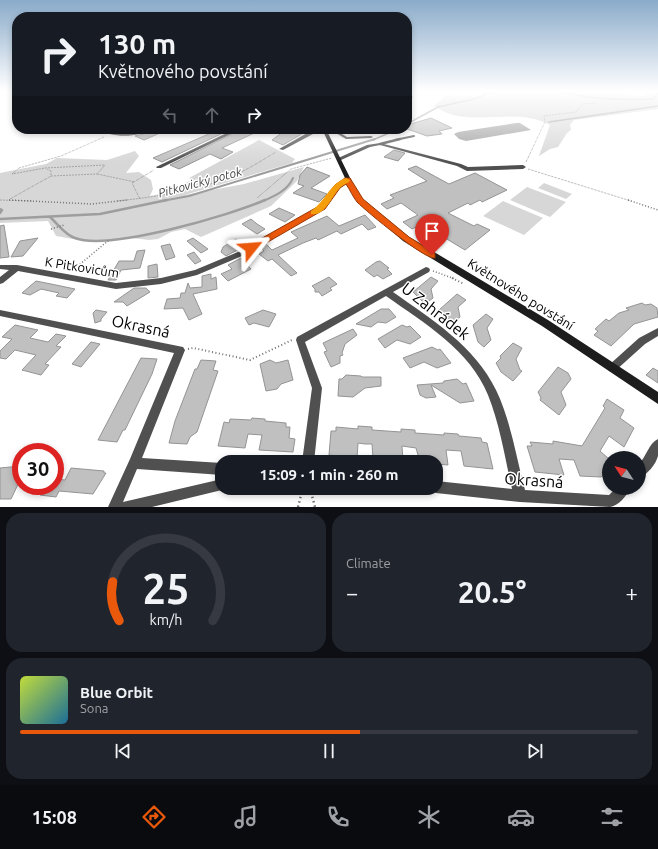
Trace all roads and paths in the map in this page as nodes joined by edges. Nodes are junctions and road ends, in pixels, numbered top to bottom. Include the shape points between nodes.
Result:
1 (547, 116) edge
2 (109, 134) edge
3 (120, 134) edge
4 (132, 134) edge
5 (228, 134) edge
6 (309, 134) edge
7 (326, 134) edge
8 (339, 134) edge
9 (414, 136) dead end
10 (371, 137) dead end
11 (380, 144) junction
12 (281, 149) joint
13 (337, 156) junction
14 (159, 167) joint
15 (523, 167) junction
16 (45, 168) junction
17 (97, 174) junction
18 (51, 176) junction
19 (347, 180) junction
20 (135, 182) junction
21 (257, 198) dead end
22 (10, 199) junction
23 (140, 199) junction
24 (0, 200) edge
25 (658, 210) edge
26 (64, 225) dead end
27 (51, 229) dead end
28 (109, 240) dead end
29 (0, 267) edge
30 (17, 268) junction
31 (425, 271) joint
32 (65, 277) junction
33 (0, 281) edge
34 (481, 284) junction
35 (387, 292) junction
36 (0, 313) edge
37 (658, 332) edge
38 (300, 340) junction
39 (180, 350) junction
40 (612, 368) junction
41 (658, 399) edge
42 (658, 445) edge
43 (309, 455) edge
44 (134, 463) junction
45 (646, 465) edge
46 (215, 469) edge
47 (215, 487) edge
48 (443, 488) edge
49 (301, 495) edge
50 (312, 495) edge
51 (618, 495) edge
52 (520, 496) junction
53 (114, 507) edge
54 (125, 507) edge
55 (298, 507) edge
56 (315, 507) edge

1 - 15 path via 544,116 545,122
2 - 16 path via 60,157 14,170 12,174
3 - 4 street
5 - 14 street
6 - 12 street
7 - 13 street, Květnového povstání
8 - 10 street via 346,138
9 - 11 lane
11 - 13 street
11 - 15 street via 467,169
12 - 23 path via 239,173 220,180
13 - 19 street, Květnového povstání
13 - 21 path via 291,169
14 - 20 path
15 - 25 path
16 - 17 path via 104,165
16 - 18 path via 51,171
17 - 18 path
17 - 20 path
18 - 22 path
19 - 32 street, K Pitkovicům via 337,186 322,207 240,254 198,272 161,281 116,286
19 - 34 street, Květnového povstání via 360,200 384,221 419,247
20 - 23 path via 132,183
22 - 23 path via 92,204
22 - 24 path
26 - 27 path
28 - 32 path
29 - 30 street, K Pitkovicům
30 - 32 street, K Pitkovicům
30 - 33 street
31 - 34 path via 438,272 474,288
31 - 35 street
34 - 40 street, Květnového povstání
35 - 38 street, U Zahrádek
35 - 52 street, U Zahrádek via 460,348 479,371 492,392
36 - 39 street, Okrasná
37 - 40 street via 642,341
38 - 39 path via 290,340 250,360 193,348
38 - 43 street via 317,388
39 - 44 street, Okrasná
40 - 41 street, Květnového povstání
42 - 45 street
44 - 46 street
44 - 53 street, Okrasná
47 - 54 street
48 - 52 street, Okrasná
49 - 55 path
50 - 56 path
51 - 52 street, Okrasná via 612,501

